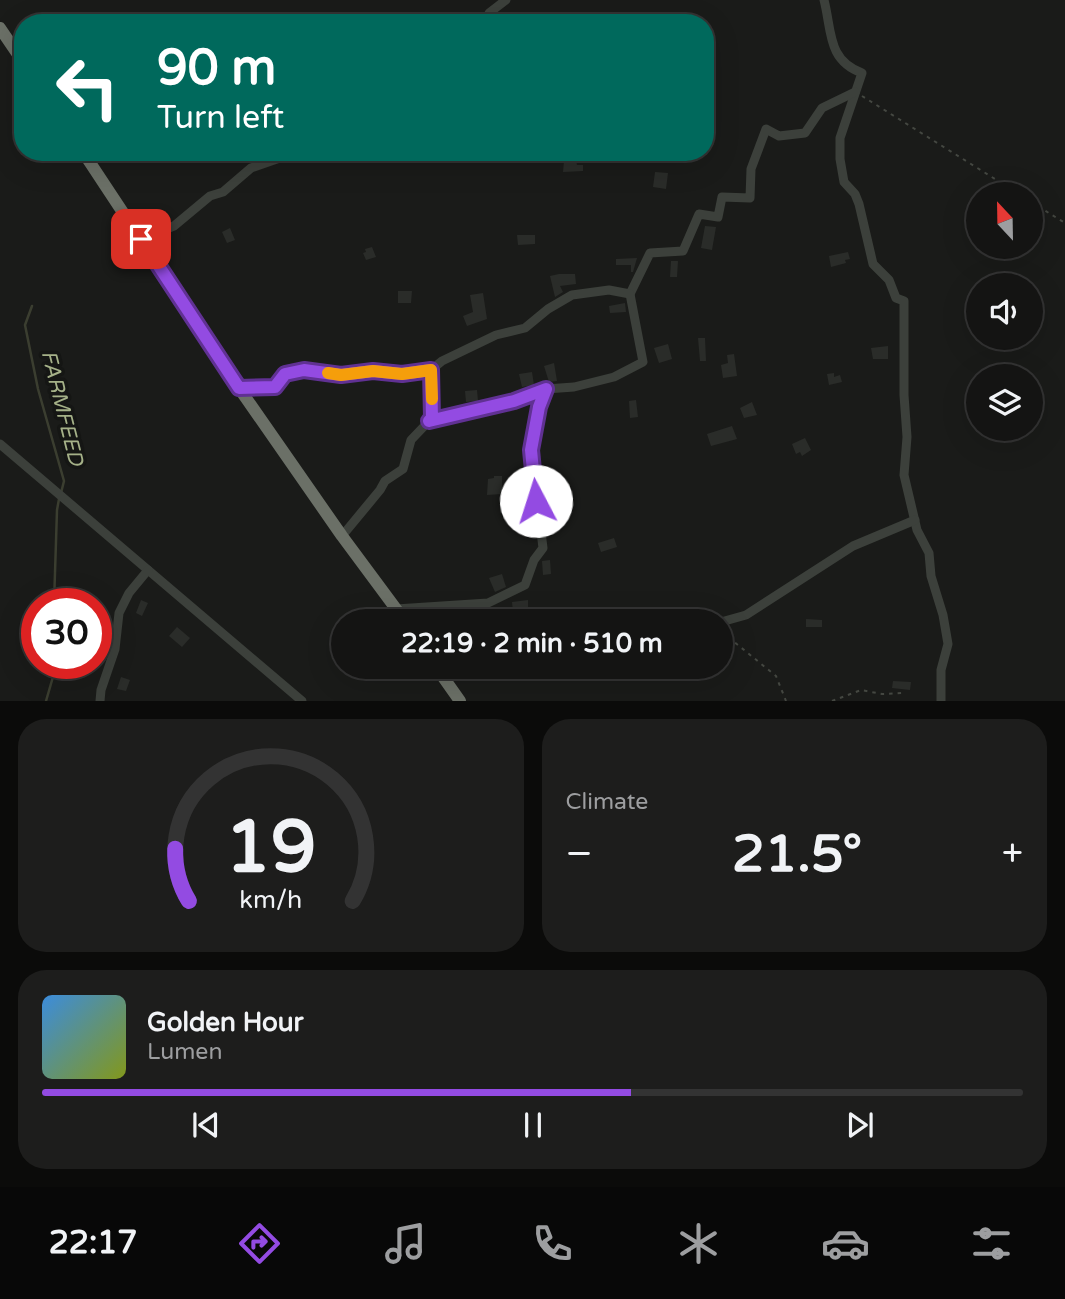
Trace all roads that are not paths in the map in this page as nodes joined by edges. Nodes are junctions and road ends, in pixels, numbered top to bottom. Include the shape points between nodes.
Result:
1 (506, 0) edge
2 (824, 0) edge
3 (489, 14) edge
4 (0, 28) edge
5 (14, 49) edge
6 (855, 92) junction
7 (89, 161) edge
8 (271, 161) edge
9 (141, 239) junction
10 (630, 294) junction
11 (431, 370) junction
12 (239, 388) junction
13 (546, 389) junction
14 (429, 421) junction
15 (0, 444) edge
16 (915, 520) junction
17 (342, 536) junction
18 (148, 570) junction
19 (396, 609) joint
20 (733, 619) edge
21 (444, 679) edge
22 (100, 701) edge
23 (302, 701) edge
24 (460, 701) edge
25 (941, 701) edge

1 - 3 street
2 - 6 street via 837,56 862,73
4 - 5 highway
6 - 10 street via 822,108 805,133 779,136 766,129 751,169 750,198 722,197 718,217 699,214 683,251 649,253
6 - 16 street via 840,138 840,159 844,182 859,204 873,264 889,280 896,298 904,301 904,475
7 - 9 highway
8 - 9 street via 251,168 174,226
9 - 12 highway
10 - 11 street via 609,290 572,295 525,328 496,335
10 - 13 street via 643,362 606,379
11 - 12 street via 341,375 304,370 285,374 275,387
11 - 14 street
12 - 17 highway
13 - 14 street
13 - 19 street via 531,450 542,548 525,585 488,603
14 - 17 street via 411,440 403,469 385,481
15 - 18 street
16 - 20 street via 853,546 746,615
16 - 25 street via 929,553 948,644 941,670
17 - 19 highway
18 - 22 street via 119,613 115,649
18 - 23 street
21 - 24 highway

